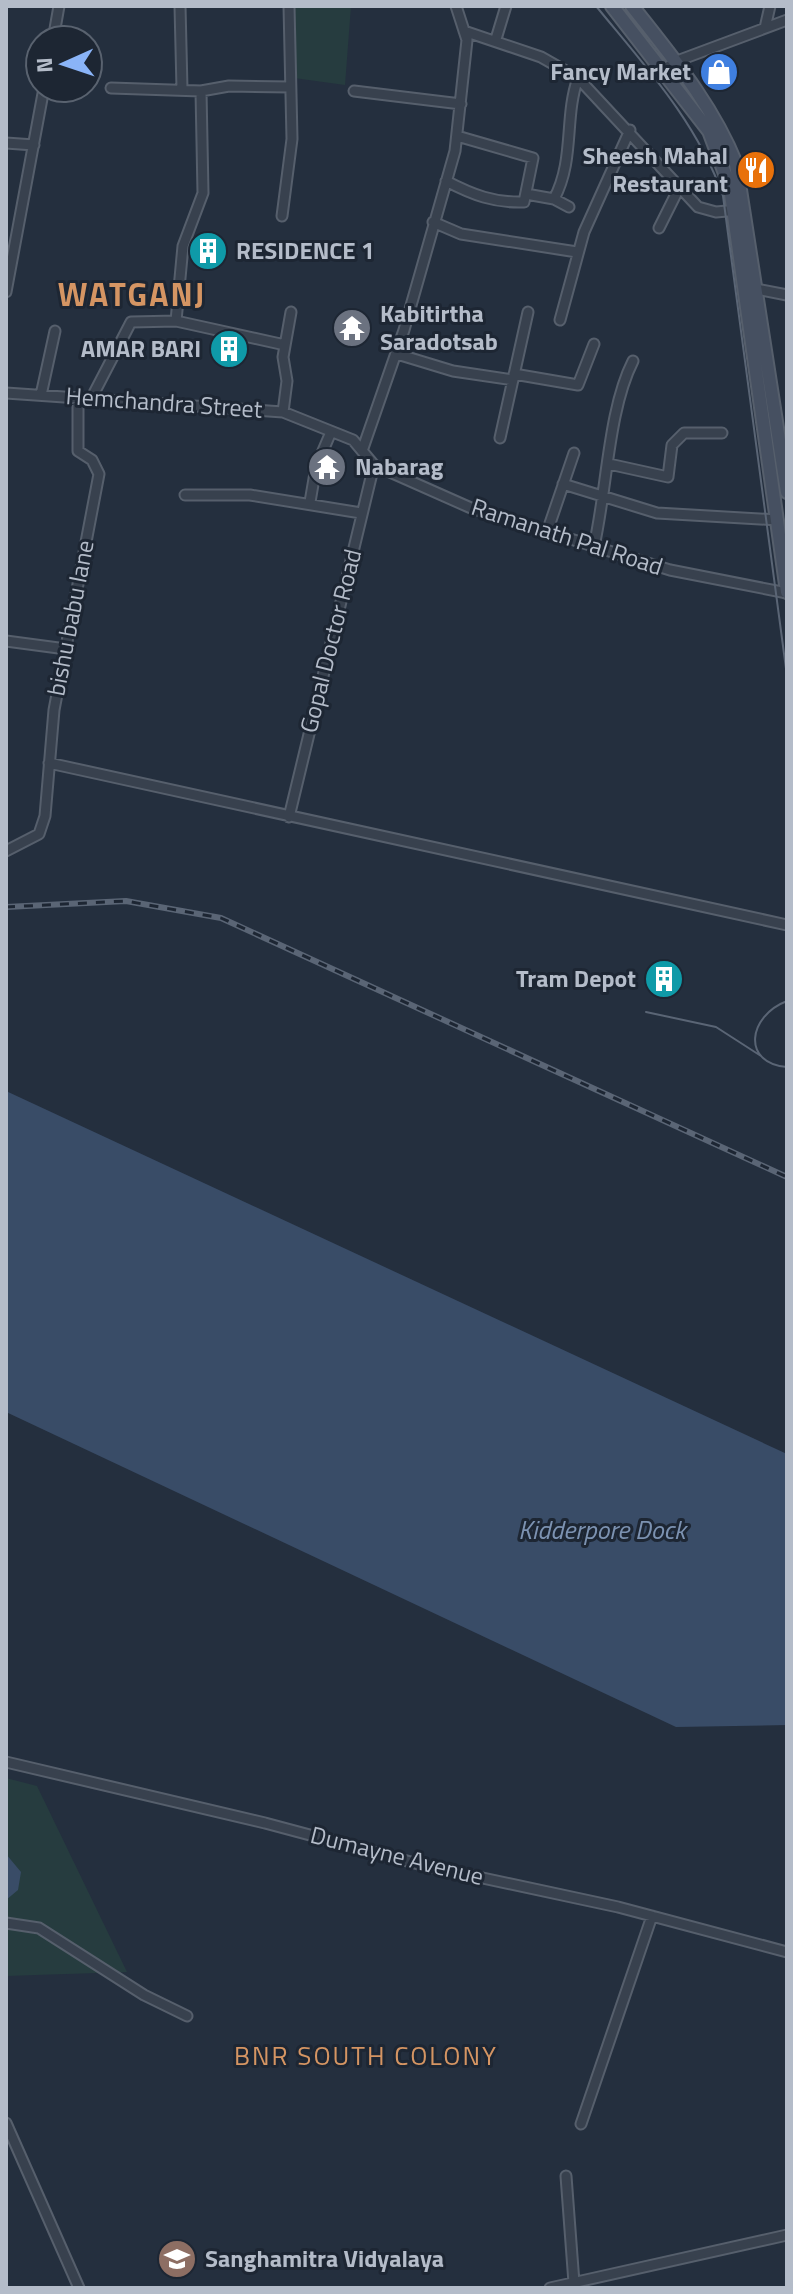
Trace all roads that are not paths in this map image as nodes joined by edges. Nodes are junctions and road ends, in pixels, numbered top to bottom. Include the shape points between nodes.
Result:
1 (180, 6) edge
2 (289, 6) edge
3 (456, 6) edge
4 (506, 6) edge
5 (612, 6) edge
6 (632, 6) edge
7 (770, 6) edge
8 (787, 20) edge
9 (765, 28) junction
10 (464, 31) junction
11 (496, 39) junction
12 (677, 61) junction
13 (663, 70) junction
14 (578, 78) junction
15 (290, 87) junction
16 (111, 88) dead end
17 (182, 89) junction
18 (201, 91) junction
19 (354, 91) dead end
20 (41, 104) edge
21 (461, 104) junction
22 (630, 130) junction
23 (457, 136) junction
24 (6, 143) edge
25 (34, 145) junction
26 (446, 181) junction
27 (679, 188) junction
28 (526, 194) junction
29 (554, 199) junction
30 (569, 207) dead end
31 (740, 210) junction
32 (282, 216) dead end
33 (433, 222) junction
34 (659, 228) dead end
35 (577, 252) junction
36 (8, 269) edge
37 (751, 288) junction
38 (6, 292) edge
39 (787, 295) edge
40 (291, 312) dead end
41 (528, 312) dead end
42 (560, 320) dead end
43 (176, 321) junction
44 (55, 331) dead end
45 (594, 344) dead end
46 (285, 345) junction
47 (397, 354) junction
48 (633, 361) dead end
49 (513, 377) junction
50 (6, 393) edge
51 (41, 395) junction
52 (78, 397) junction
53 (92, 397) junction
54 (283, 412) junction
55 (331, 432) junction
56 (722, 433) dead end
57 (777, 437) edge
58 (500, 438) dead end
59 (361, 450) junction
60 (574, 453) dead end
61 (609, 464) junction
62 (374, 465) junction
63 (563, 484) junction
64 (787, 489) edge
65 (185, 495) dead end
66 (605, 500) junction
67 (310, 502) junction
68 (361, 513) junction
69 (778, 520) junction
70 (547, 532) junction
71 (594, 546) junction
72 (787, 593) edge
73 (6, 641) edge
74 (66, 649) junction
75 (49, 763) junction
76 (289, 817) junction
77 (6, 851) edge
78 (787, 925) edge
79 (6, 1762) edge
80 (652, 1916) junction
81 (6, 1923) edge
82 (787, 1952) edge
83 (187, 2016) dead end
84 (6, 2123) edge
85 (581, 2124) dead end
86 (566, 2176) dead end
87 (787, 2235) edge
88 (574, 2283) junction
89 (79, 2288) edge
90 (550, 2288) edge

1 - 17 street
2 - 15 street
3 - 10 street
4 - 11 street
5 - 13 main road
6 - 12 main road
7 - 9 street
8 - 9 street
9 - 12 street
10 - 11 street
10 - 21 street
11 - 14 street
12 - 13 street
12 - 31 main road via 732,154
13 - 31 main road via 718,149
14 - 22 street
14 - 29 street via 568,104 569,150
15 - 18 street
15 - 32 street via 290,174
16 - 17 street
17 - 18 street
18 - 43 street via 203,193 183,246
19 - 21 street
20 - 25 street
21 - 23 street
22 - 27 street
22 - 35 street
23 - 26 street
23 - 28 street via 533,158
24 - 25 street
25 - 36 street
26 - 28 street via 500,203 524,202
26 - 33 street
27 - 31 street via 698,207
27 - 34 street
28 - 29 street
29 - 30 street
31 - 37 main road
33 - 35 street via 461,234
33 - 47 street
35 - 42 street
36 - 38 street
37 - 39 street
37 - 57 main road
40 - 46 street
41 - 49 street
43 - 46 street
43 - 53 street via 131,322
44 - 51 street
45 - 49 street via 578,385
46 - 54 street
47 - 49 street via 453,371
47 - 59 street
48 - 61 street via 624,380
49 - 58 street
50 - 51 street, Hemchandra Street
51 - 52 street, Hemchandra Street
52 - 53 street, Hemchandra Street
52 - 74 street, bishu babu lane via 78,451 92,460 99,474
53 - 54 street, Hemchandra Street
54 - 55 street, Hemchandra Street
55 - 59 street, Hemchandra Street via 353,440
55 - 67 street via 316,467
56 - 61 street via 684,433 672,445 668,477
57 - 64 main road
57 - 69 main road
59 - 62 street, Ramanath Pal Road
60 - 63 street
61 - 66 street
62 - 68 street, Gopal Doctor Road
62 - 70 street, Ramanath Pal Road via 471,508
63 - 66 street
63 - 70 street
65 - 67 street
66 - 69 street via 657,513
66 - 71 street
67 - 68 street
68 - 76 street, Gopal Doctor Road
69 - 72 main road
70 - 71 street, Ramanath Pal Road
71 - 72 street, Ramanath Pal Road via 670,570
73 - 74 street
74 - 75 street, bishu babu lane
75 - 76 street
75 - 77 street, bishu babu lane via 39,834
76 - 78 street
79 - 80 street, Dumayne Avenue
80 - 82 street, Dumayne Avenue
80 - 85 street
81 - 83 street via 39,1928
84 - 89 street
86 - 88 street
87 - 88 street
88 - 90 street

